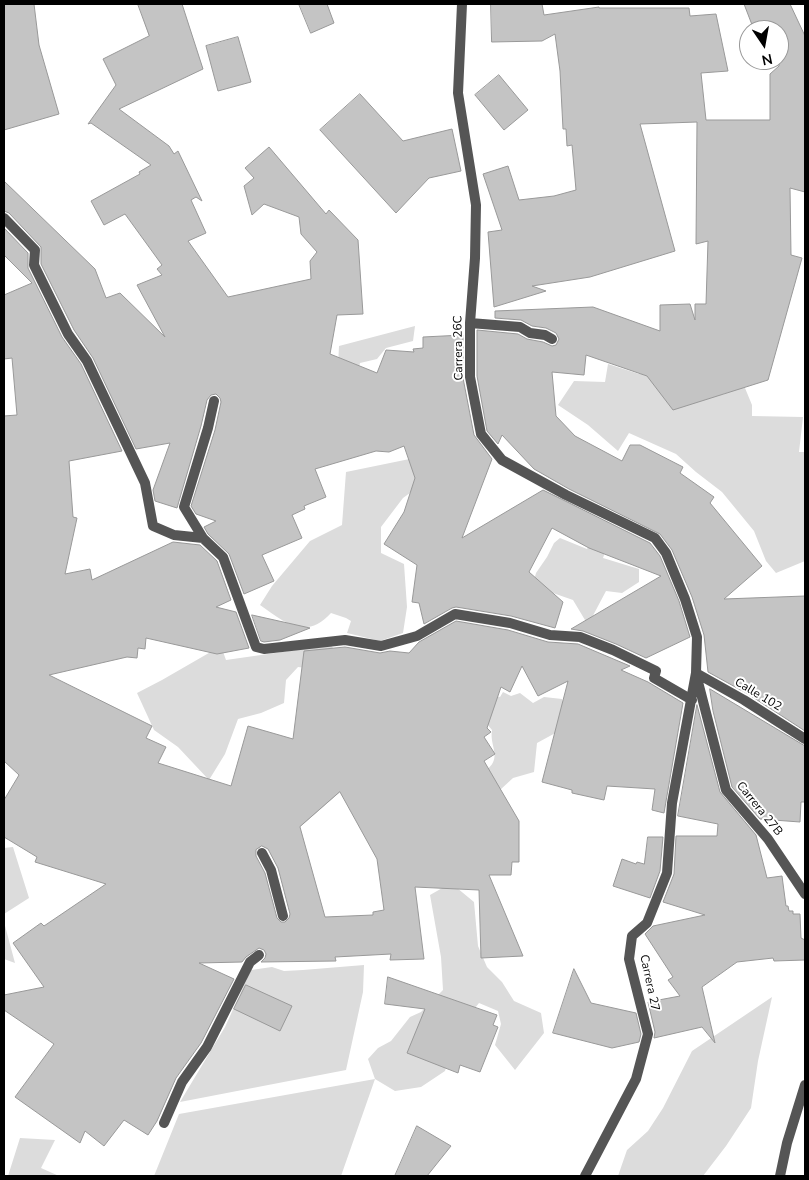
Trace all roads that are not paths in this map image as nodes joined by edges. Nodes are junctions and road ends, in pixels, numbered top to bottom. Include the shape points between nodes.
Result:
1 (462, 4) edge
2 (4, 218) edge
3 (470, 323) junction
4 (552, 339) dead end
5 (214, 402) dead end
6 (203, 538) junction
7 (696, 673) junction
8 (692, 700) junction
9 (805, 739) edge
10 (262, 853) dead end
11 (805, 894) edge
12 (283, 916) dead end
13 (259, 956) dead end
14 (805, 1085) edge
15 (164, 1124) dead end
16 (585, 1176) edge
17 (780, 1176) edge

1 - 3 street, Carrera 26C via 458,93 476,205
2 - 6 street via 36,252 34,265 68,334 95,378 145,483 154,526 174,536
3 - 4 street via 520,327
3 - 7 street, Carrera 26C via 470,377 481,434 502,460 655,538 666,552 697,638
5 - 6 street via 184,507
6 - 8 street via 223,557 256,647 264,649 346,640 381,646 417,636 455,614 510,623 550,635 580,637 656,670 654,678
7 - 8 street, Carrera 27
7 - 9 street, Calle 102
7 - 11 street, Carrera 27B via 726,790 768,839
8 - 16 street, Carrera 27 via 672,803 667,873 648,923 632,936 630,951 629,959 648,1034 636,1079
10 - 12 street via 271,870
13 - 15 street via 250,962 207,1047 182,1082
14 - 17 street

